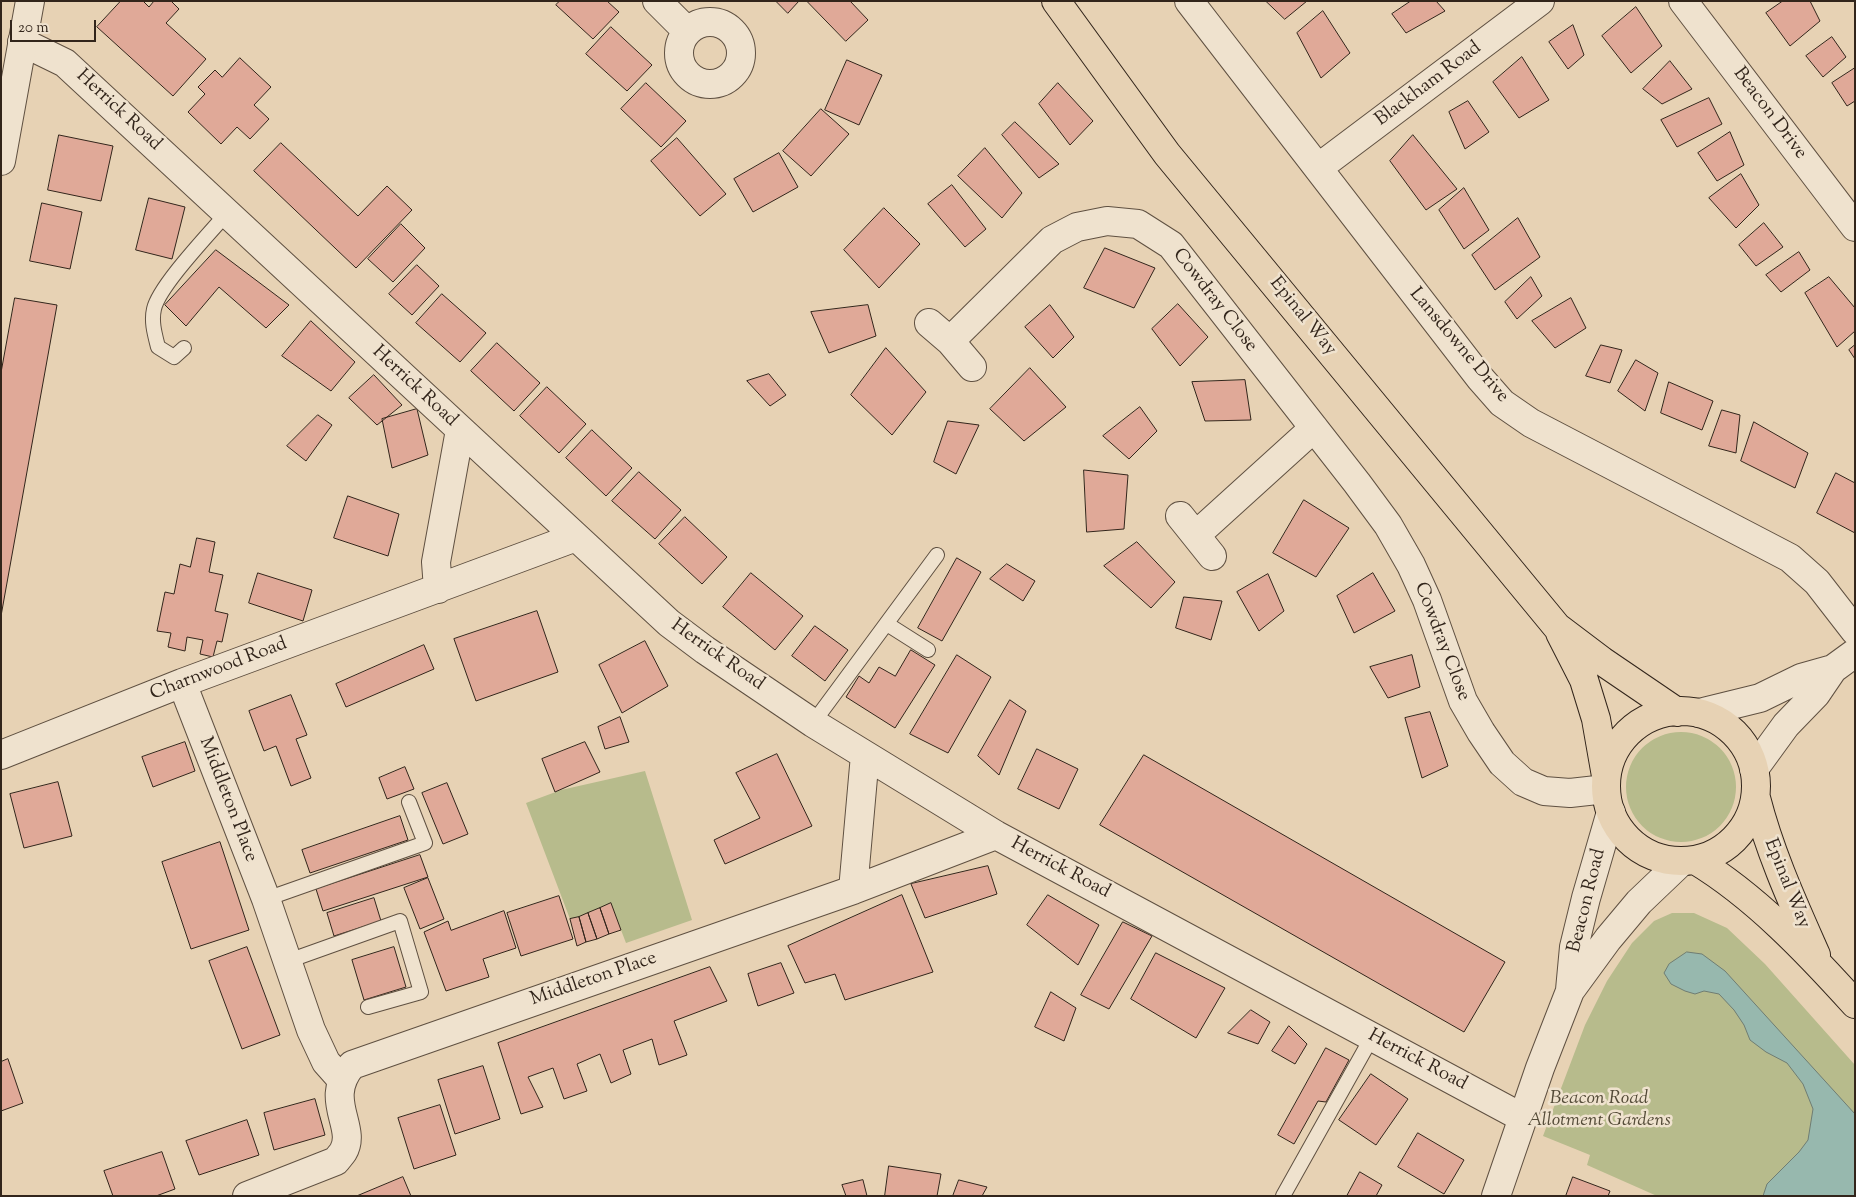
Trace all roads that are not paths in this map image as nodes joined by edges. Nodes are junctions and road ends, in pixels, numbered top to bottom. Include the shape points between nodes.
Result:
1 (30, 1) edge
2 (657, 1) edge
3 (1056, 1) edge
4 (1189, 1) edge
5 (1540, 1) edge
6 (1683, 1) edge
7 (687, 31) dead end
8 (22, 42) junction
9 (1, 161) edge
10 (1318, 168) junction
11 (227, 213) junction
12 (1855, 227) edge
13 (929, 323) dead end
14 (950, 341) junction
15 (184, 348) dead end
16 (972, 367) dead end
17 (1314, 428) junction
18 (460, 430) junction
19 (576, 536) junction
20 (1196, 536) dead end
21 (936, 555) dead end
22 (438, 589) junction
23 (887, 624) junction
24 (1557, 627) junction
25 (1855, 631) edge
26 (928, 650) dead end
27 (1855, 653) edge
28 (1833, 669) junction
29 (182, 683) junction
30 (1688, 712) junction
31 (813, 723) junction
32 (1, 755) edge
33 (865, 755) junction
34 (1754, 769) junction
35 (1608, 793) junction
36 (1756, 798) junction
37 (408, 802) dead end
38 (996, 835) junction
39 (1688, 861) junction
40 (853, 890) junction
41 (266, 899) junction
42 (288, 961) junction
43 (1822, 968) junction
44 (1570, 991) junction
45 (1855, 1004) edge
46 (368, 1007) dead end
47 (1372, 1037) junction
48 (342, 1080) junction
49 (1523, 1118) junction
50 (247, 1196) edge
51 (1283, 1196) edge
52 (1496, 1196) edge

1 - 8 street
2 - 7 street
3 - 24 main road, Epinal Way via 1167,154
4 - 10 street, Lansdowne Drive
5 - 10 street, Blackham Road
6 - 12 street, Beacon Drive
8 - 9 street
8 - 11 street, Herrick Road via 65,62
10 - 25 street, Lansdowne Drive via 1502,403 1531,423 1790,558 1817,582
11 - 15 lane via 163,289 154,308 153,327 158,347 174,357
11 - 18 street, Herrick Road
13 - 14 street
14 - 16 street
14 - 17 street, Cowdray Close via 1052,240 1077,227 1107,221 1138,224 1171,245
17 - 20 street
17 - 35 street, Cowdray Close via 1388,525 1411,565 1463,701 1502,762 1522,782 1544,791
18 - 19 street, Herrick Road
18 - 22 street via 436,562
19 - 22 street, Charnwood Road
19 - 31 street, Herrick Road via 669,623
21 - 23 lane
22 - 29 street, Charnwood Road
23 - 26 lane
23 - 31 lane
24 - 30 main road, Epinal Way via 1602,661
24 - 35 main road, Epinal Way via 1584,680 1596,719
27 - 28 street
28 - 30 street via 1800,678 1760,698
28 - 34 street
29 - 32 street, Charnwood Road
29 - 41 street, Middleton Place
30 - 34 main road via 1718,721 1735,734 1747,750
30 - 35 main road via 1657,716 1638,725 1623,739 1612,758
31 - 33 street, Herrick Road
33 - 38 street, Herrick Road
33 - 40 street
34 - 36 main road
35 - 39 main road via 1619,828 1631,842 1663,859
35 - 44 street, Beacon Road via 1574,947
36 - 39 main road via 1751,816 1728,845 1713,855
36 - 43 main road, Epinal Way via 1763,828 1782,879
37 - 41 lane via 425,842
38 - 40 street, Middleton Place
38 - 47 street, Herrick Road
39 - 43 main road, Epinal Way via 1716,872 1754,903
39 - 44 street, Beacon Road via 1639,902
40 - 48 street, Middleton Place via 381,1054 352,1065
41 - 42 street, Middleton Place
42 - 46 lane via 400,921 421,992
42 - 48 street, Middleton Place via 311,1030 326,1062
43 - 45 main road, Epinal Way
44 - 49 street, Beacon Road
47 - 49 street, Herrick Road
47 - 51 lane
48 - 50 street via 340,1108 347,1139 344,1151 336,1161
49 - 52 street, Beacon Road

